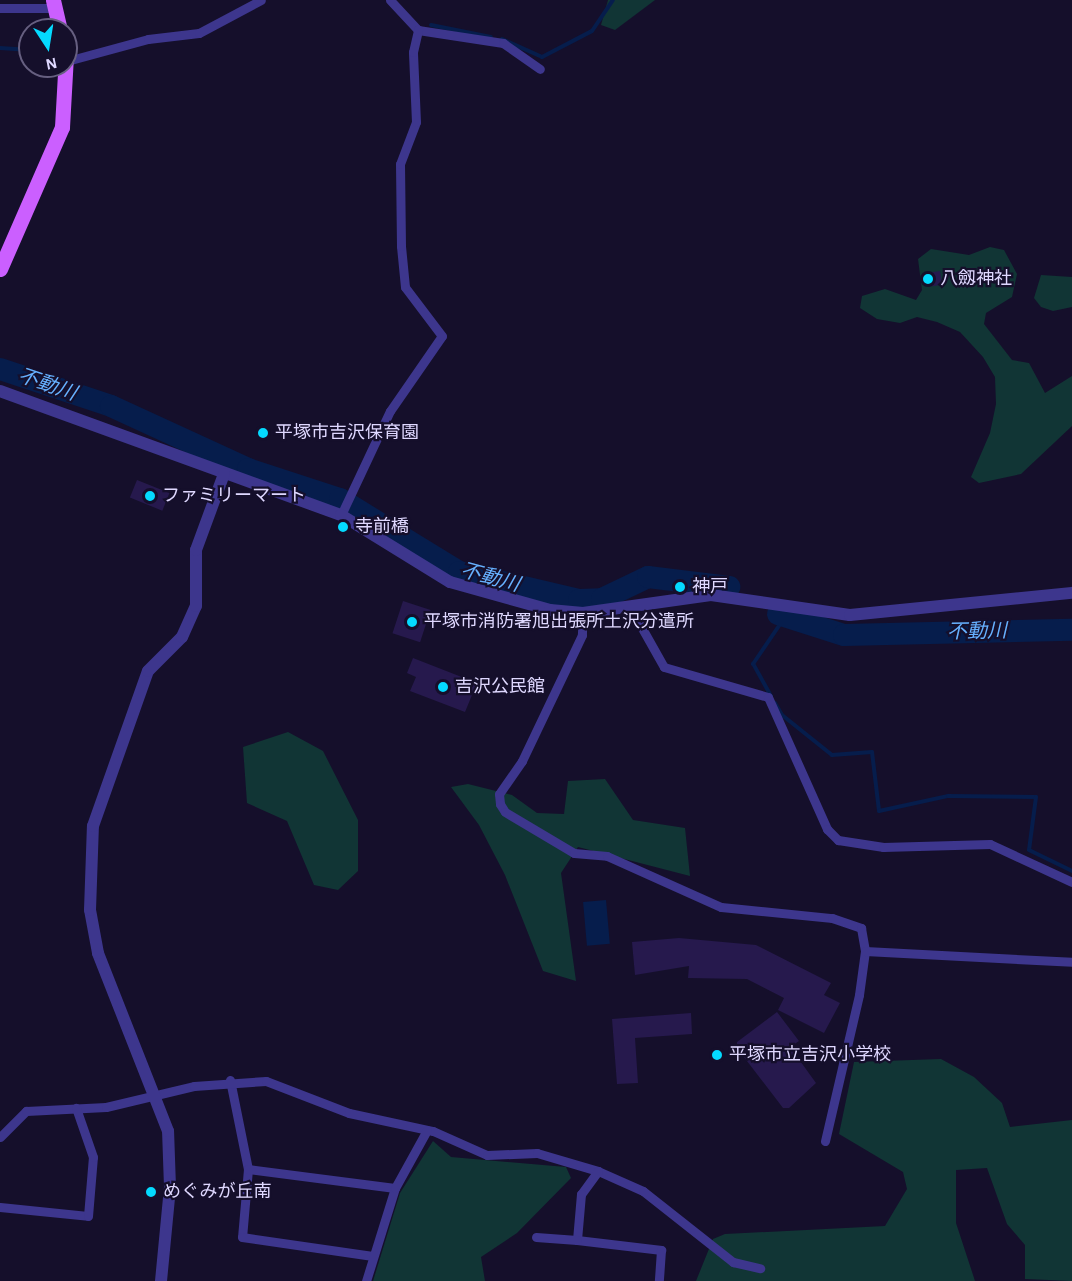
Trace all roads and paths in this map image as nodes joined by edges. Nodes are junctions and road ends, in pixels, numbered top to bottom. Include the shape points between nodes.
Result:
1 (261, 0) edge
2 (390, 0) edge
3 (54, 4) edge
4 (0, 8) edge
5 (418, 30) junction
6 (78, 55) edge
7 (540, 69) dead end
8 (66, 78) edge
9 (0, 269) edge
10 (0, 391) edge
11 (224, 474) junction
12 (341, 515) junction
13 (1072, 593) edge
14 (629, 605) junction
15 (583, 612) junction
16 (1072, 882) edge
17 (865, 951) junction
18 (1072, 962) edge
19 (230, 1080) junction
20 (154, 1096) junction
21 (76, 1108) junction
22 (427, 1130) junction
23 (0, 1137) edge
24 (825, 1142) dead end
25 (248, 1169) junction
26 (598, 1171) junction
27 (395, 1188) junction
28 (0, 1207) edge
29 (537, 1237) dead end
30 (577, 1240) junction
31 (373, 1256) junction
32 (760, 1268) dead end
33 (161, 1281) edge
34 (366, 1281) edge
35 (659, 1281) edge

1 - 6 street via 199,33 148,39
2 - 5 street
3 - 4 street
5 - 7 street via 503,43
5 - 12 street via 412,62 416,122 400,164 405,286 442,336 390,411
8 - 9 main road via 62,126
10 - 11 street
11 - 12 street
11 - 20 street via 196,550 196,606 182,637 148,671 93,826 90,910 98,953
12 - 15 street via 473,591
13 - 14 street via 850,615 711,595
14 - 15 street
14 - 16 street via 664,667 768,697 827,829 838,840 882,847 990,844
15 - 17 street via 582,635 522,761 499,794 505,812 574,853 607,856 722,908 849,922 861,928
17 - 18 street
17 - 24 street
19 - 20 street
19 - 22 street via 266,1080 349,1113
19 - 25 street
20 - 21 street
20 - 33 street via 168,1131 171,1158
21 - 23 street via 26,1111
21 - 28 street via 93,1157 88,1216
22 - 26 street via 487,1155 537,1153
22 - 27 street
25 - 27 street
25 - 31 street via 242,1237
26 - 30 street via 581,1194
26 - 32 street via 643,1191 733,1262
27 - 31 street
29 - 30 street
30 - 35 street via 661,1250
31 - 34 street

